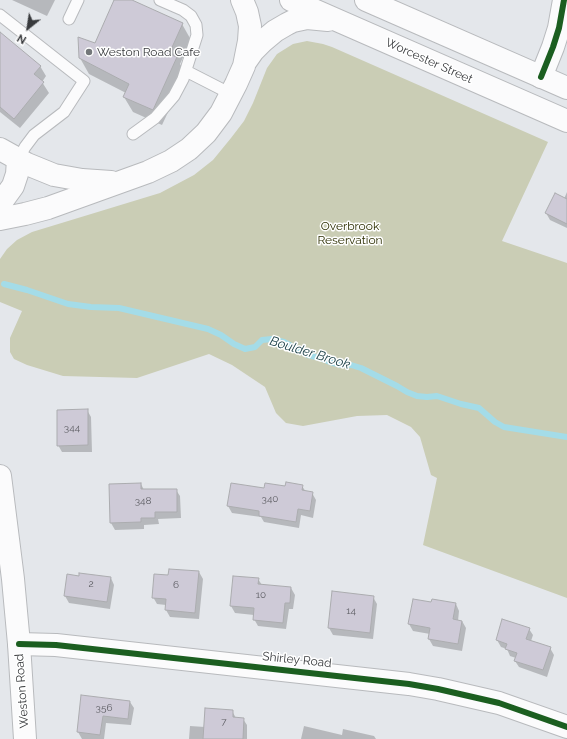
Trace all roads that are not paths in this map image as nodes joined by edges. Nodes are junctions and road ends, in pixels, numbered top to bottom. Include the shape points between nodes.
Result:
1 (78, 0) edge
2 (160, 0) edge
3 (242, 0) edge
4 (290, 0) edge
5 (366, 0) edge
6 (564, 0) edge
7 (0, 15) edge
8 (69, 19) dead end
9 (344, 24) junction
10 (244, 66) junction
11 (186, 71) junction
12 (541, 77) junction
13 (567, 88) edge
14 (231, 94) junction
15 (567, 122) edge
16 (133, 134) dead end
17 (9, 154) edge
18 (122, 181) junction
19 (0, 204) edge
20 (0, 219) edge
21 (0, 476) edge
22 (19, 644) junction
23 (567, 727) edge
24 (25, 739) edge

1 - 8 lane
2 - 11 lane via 187,13 196,25 197,35
3 - 10 main road via 250,26
4 - 9 main road, Worcester Street
5 - 12 main road
6 - 12 main road via 559,28
7 - 17 lane via 84,81 64,112 34,135 25,147
9 - 10 main road via 315,18 293,21 274,31 263,41
9 - 15 main road, Worcester Street
10 - 14 main road
11 - 14 lane
11 - 16 lane via 178,91 166,108
12 - 13 main road
14 - 18 main road via 211,127 190,149 164,165
17 - 18 main road via 45,172 72,179
17 - 19 main road via 16,174 13,186
18 - 20 main road via 48,208
21 - 22 main road, Weston Road
22 - 23 main road, Shirley Road via 56,645 409,684 499,703
22 - 24 main road, Weston Road

